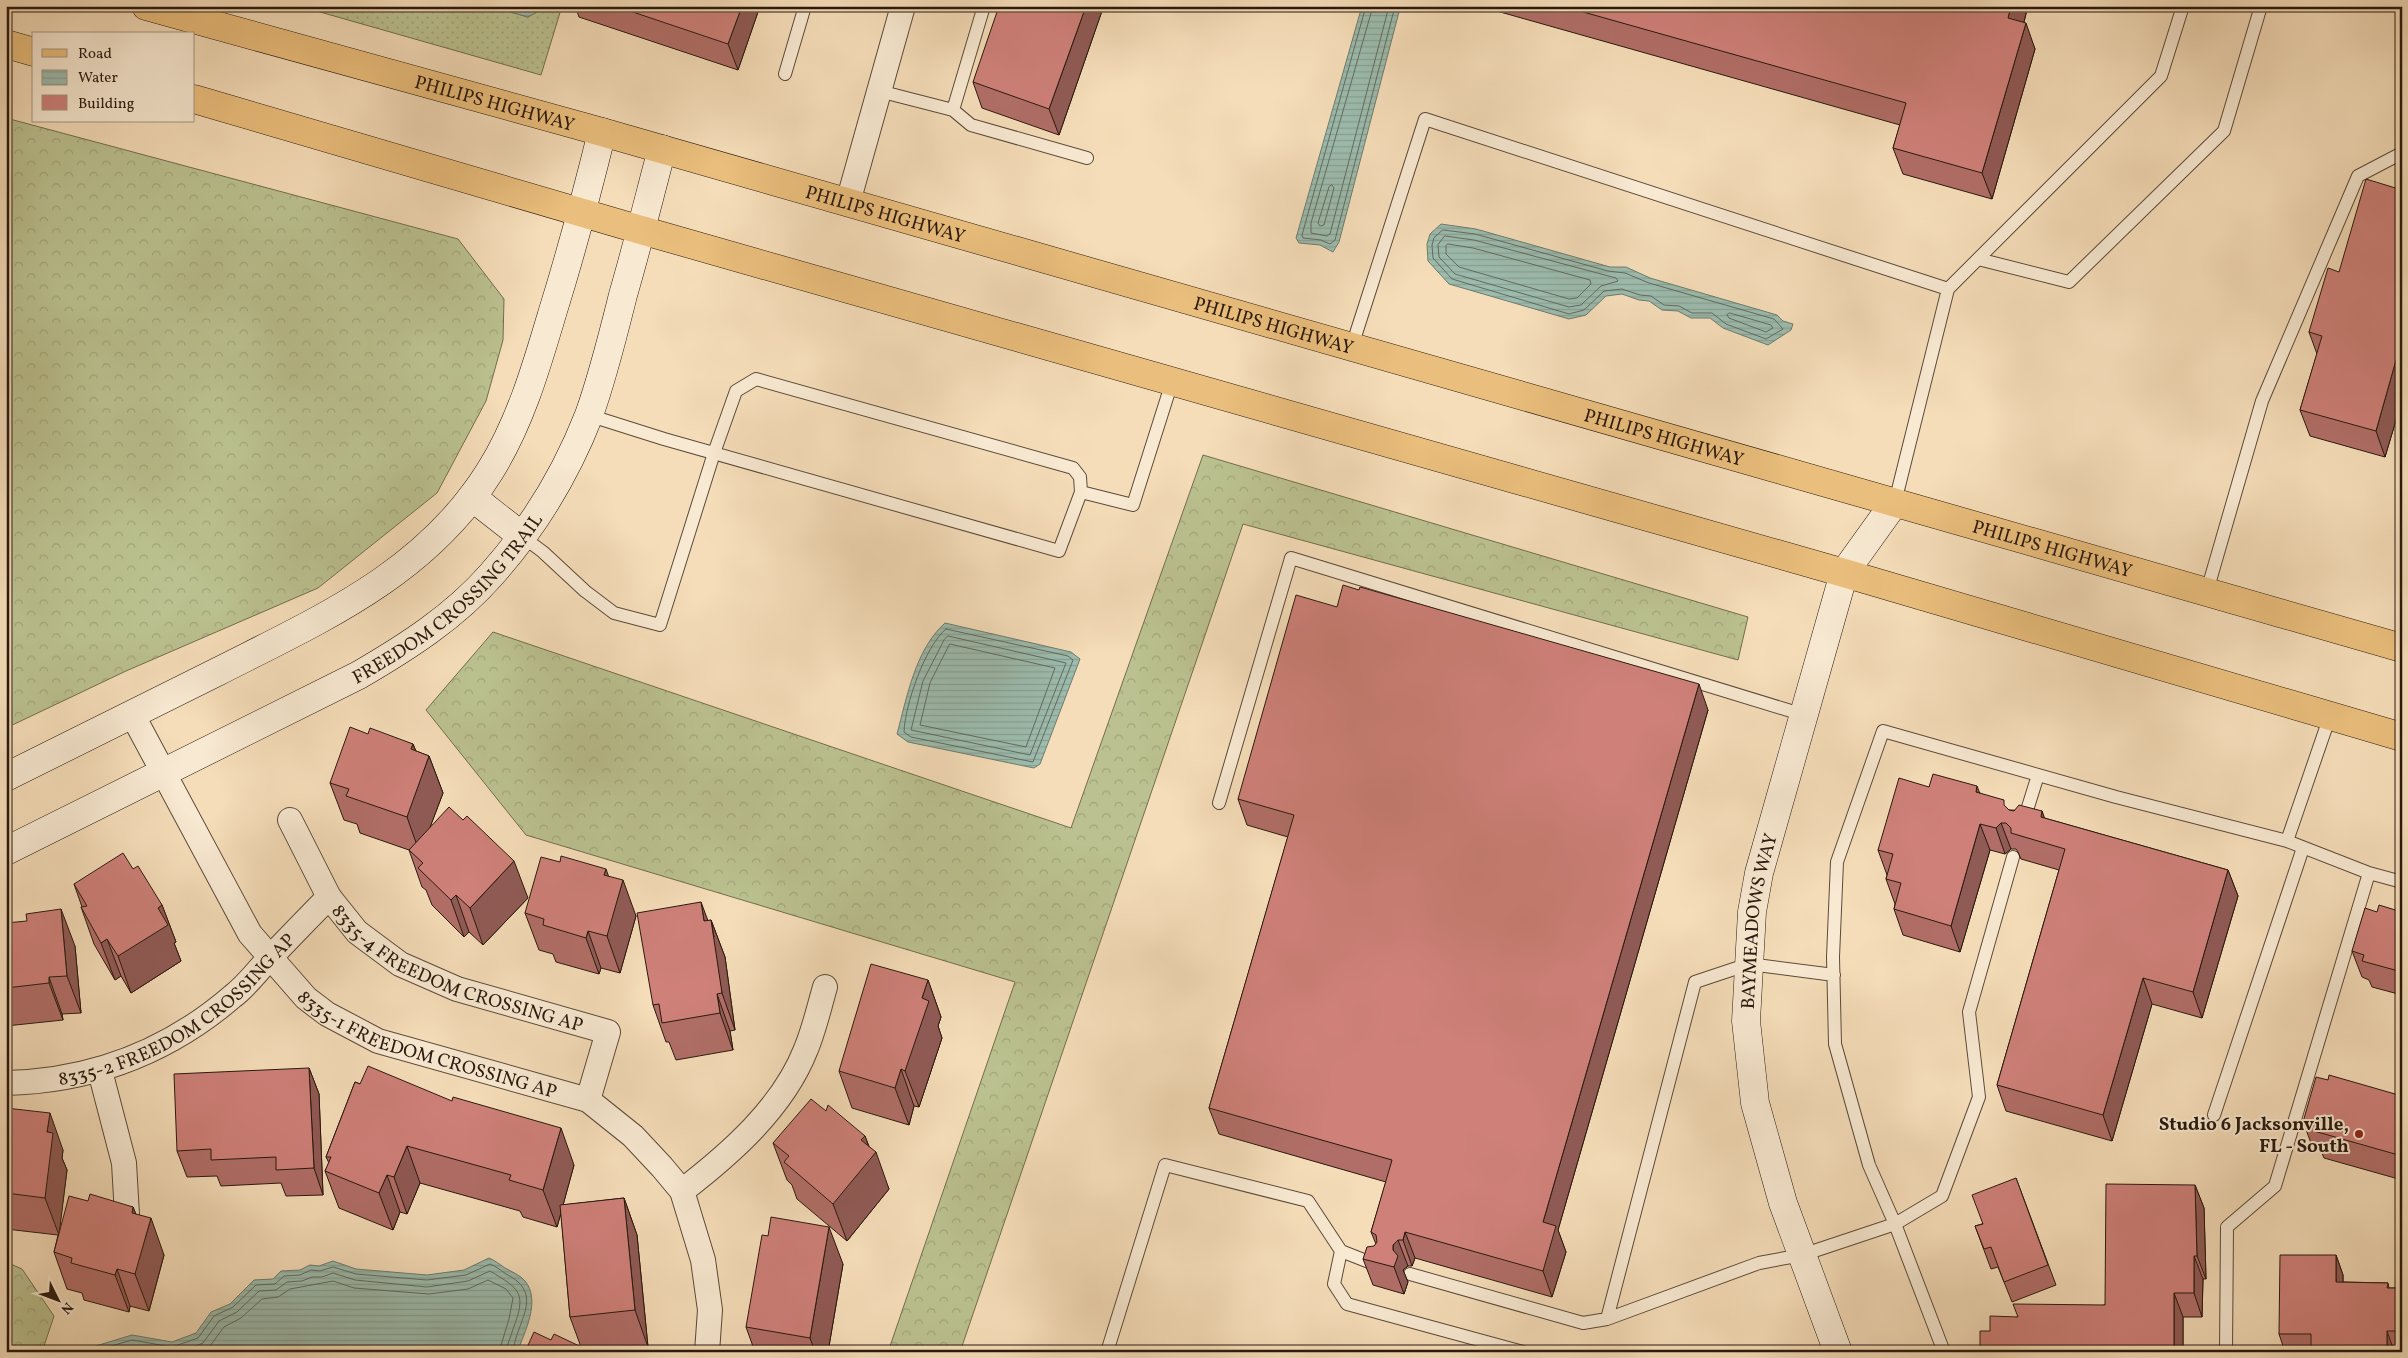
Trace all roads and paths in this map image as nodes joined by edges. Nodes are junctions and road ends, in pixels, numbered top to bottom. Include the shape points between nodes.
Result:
1 (146, 6) edge
2 (805, 6) edge
3 (903, 6) edge
4 (984, 6) edge
5 (2183, 6) edge
6 (2261, 6) edge
7 (6, 44) edge
8 (32, 51) edge
9 (785, 74) dead end
10 (880, 90) junction
11 (195, 99) edge
12 (953, 110) junction
13 (602, 132) junction
14 (662, 149) junction
15 (2402, 153) edge
16 (1087, 158) dead end
17 (848, 202) junction
18 (583, 213) junction
19 (641, 230) junction
20 (1978, 259) junction
21 (1948, 289) junction
22 (1352, 346) junction
23 (1172, 382) junction
24 (588, 415) junction
25 (714, 453) junction
26 (1081, 492) junction
27 (472, 497) junction
28 (1895, 502) junction
29 (523, 537) junction
30 (1844, 573) junction
31 (2207, 591) junction
32 (2402, 648) edge
33 (132, 714) junction
34 (1804, 715) junction
35 (2330, 716) junction
36 (2402, 738) edge
37 (163, 772) junction
38 (2038, 775) junction
39 (6, 777) edge
40 (1219, 803) dead end
41 (290, 820) dead end
42 (2021, 829) edge
43 (2286, 842) junction
44 (2304, 848) junction
45 (6, 851) edge
46 (2012, 857) edge
47 (2369, 873) junction
48 (2402, 882) edge
49 (329, 897) junction
50 (270, 958) junction
51 (1749, 964) junction
52 (1834, 975) junction
53 (825, 988) dead end
54 (100, 1071) junction
55 (6, 1083) edge
56 (588, 1100) junction
57 (2214, 1115) dead end
58 (682, 1191) junction
59 (127, 1215) edge
60 (1894, 1224) junction
61 (1341, 1251) junction
62 (1802, 1255) junction
63 (1379, 1266) edge
64 (1410, 1274) dead end
65 (1607, 1319) junction
66 (707, 1352) edge
67 (1107, 1352) edge
68 (1523, 1352) edge
69 (1838, 1352) edge
70 (1944, 1352) edge
71 (2226, 1352) edge

1 - 13 main road, PHILIPS HIGHWAY
2 - 9 lane
3 - 10 street
4 - 12 lane
5 - 20 lane via 2161,76
6 - 20 lane via 2224,131 2069,282
7 - 8 main road
10 - 12 lane
10 - 17 street
11 - 18 main road
12 - 16 lane via 971,125
13 - 14 main road, PHILIPS HIGHWAY
13 - 18 street
14 - 17 main road, PHILIPS HIGHWAY
14 - 19 street, FREEDOM CROSSING TRAIL
15 - 31 lane via 2358,176 2262,401
17 - 22 main road, PHILIPS HIGHWAY
18 - 19 main road
18 - 27 street via 537,364 515,424
19 - 23 main road
19 - 24 street, FREEDOM CROSSING TRAIL
20 - 21 lane
21 - 22 lane via 1425,119
21 - 28 lane
22 - 28 main road, PHILIPS HIGHWAY
23 - 26 lane via 1134,506
23 - 30 main road
24 - 25 lane
24 - 29 street, FREEDOM CROSSING TRAIL via 561,474
25 - 26 lane via 1059,551
25 - 26 lane via 736,391 756,379 1073,468 1080,476
25 - 29 lane via 660,625 614,613
27 - 29 street
27 - 33 street via 438,537 368,592
28 - 30 street, BAYMEADOWS WAY
28 - 31 main road, PHILIPS HIGHWAY
29 - 37 street, FREEDOM CROSSING TRAIL via 464,601 439,624 401,650 359,675
30 - 34 street, BAYMEADOWS WAY
30 - 35 main road
31 - 32 main road, PHILIPS HIGHWAY
33 - 37 street, 8335-1 FREEDOM CROSSING AP
33 - 39 street
34 - 40 lane via 1291,558
34 - 51 street, BAYMEADOWS WAY via 1759,873 1752,912
35 - 36 main road
35 - 43 lane
37 - 45 street, FREEDOM CROSSING TRAIL
37 - 50 street, 8335-1 FREEDOM CROSSING AP via 250,934
38 - 42 lane
38 - 43 lane
38 - 52 lane via 1883,731 1837,862
41 - 49 street, 8335-4 FREEDOM CROSSING AP
43 - 44 lane
44 - 47 lane
44 - 57 lane
46 - 60 lane via 1969,1012 1979,1097 1942,1196
47 - 48 lane
47 - 71 lane via 2275,1186 2227,1227
49 - 50 street, 8335-2 FREEDOM CROSSING AP
49 - 56 street, 8335-4 FREEDOM CROSSING AP via 357,932 400,964 457,989 608,1032
50 - 54 street, 8335-2 FREEDOM CROSSING AP via 234,996 187,1030 133,1059
50 - 56 street, 8335-1 FREEDOM CROSSING AP via 306,998 327,1014 378,1041
51 - 52 lane
51 - 62 street, BAYMEADOWS WAY via 1746,1021 1755,1103 1783,1203
51 - 65 lane via 1695,982
52 - 60 lane via 1835,1044 1869,1165
53 - 58 street via 806,1050 777,1101 726,1157
54 - 55 street, 8335-2 FREEDOM CROSSING AP via 29,1083
54 - 59 street via 124,1163
56 - 58 street, 8335-1 FREEDOM CROSSING AP via 633,1136
58 - 66 street, 8335-1 FREEDOM CROSSING AP via 704,1260 710,1310
60 - 62 lane
60 - 70 lane
61 - 63 lane
61 - 67 lane via 1308,1201 1165,1165
61 - 68 lane via 1334,1284 1347,1304
62 - 65 lane via 1758,1263
62 - 69 street, BAYMEADOWS WAY
64 - 65 lane via 1583,1322

